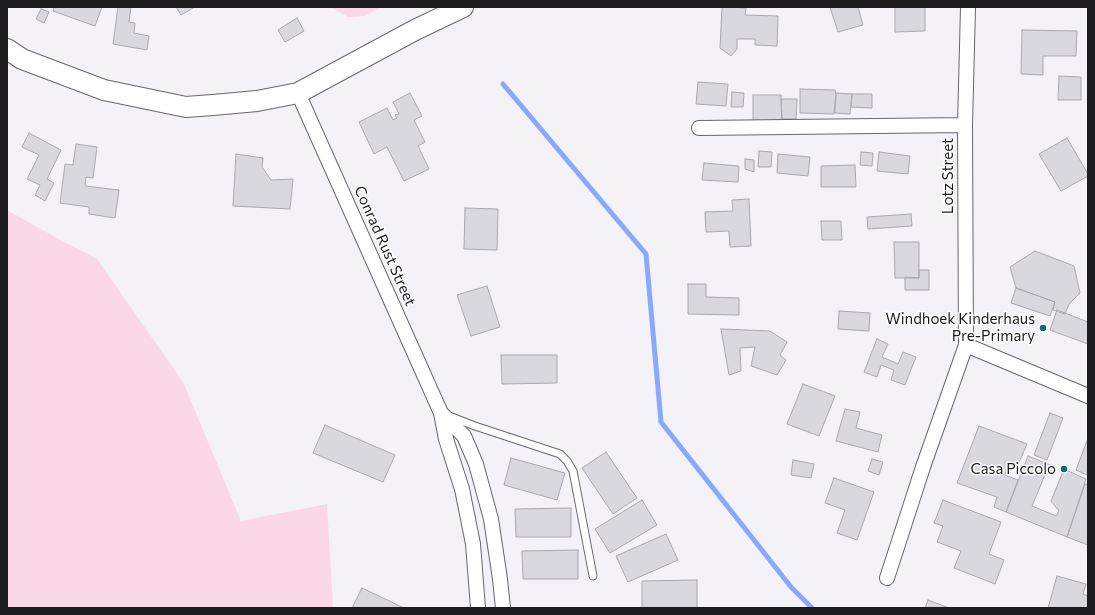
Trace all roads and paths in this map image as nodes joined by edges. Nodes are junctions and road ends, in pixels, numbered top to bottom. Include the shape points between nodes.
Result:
1 (463, 7) edge
2 (968, 7) edge
3 (7, 49) edge
4 (298, 93) junction
5 (965, 125) junction
6 (699, 128) dead end
7 (966, 345) junction
8 (1088, 396) edge
9 (441, 413) junction
10 (593, 576) dead end
11 (887, 578) dead end
12 (478, 608) edge
13 (503, 608) edge

1 - 4 street
2 - 5 street, Lotz Street
3 - 4 street via 22,59 104,90 186,107 257,101
4 - 9 street, Conrad Rust Street
5 - 6 street
5 - 7 street, Lotz Street
7 - 8 street
7 - 11 street, Lotz Street
9 - 10 lane via 560,454 567,461 573,471
9 - 12 street, Conrad Rust Street via 446,439 462,490 473,544
9 - 13 street, Conrad Rust Street via 464,436 476,464 492,519

